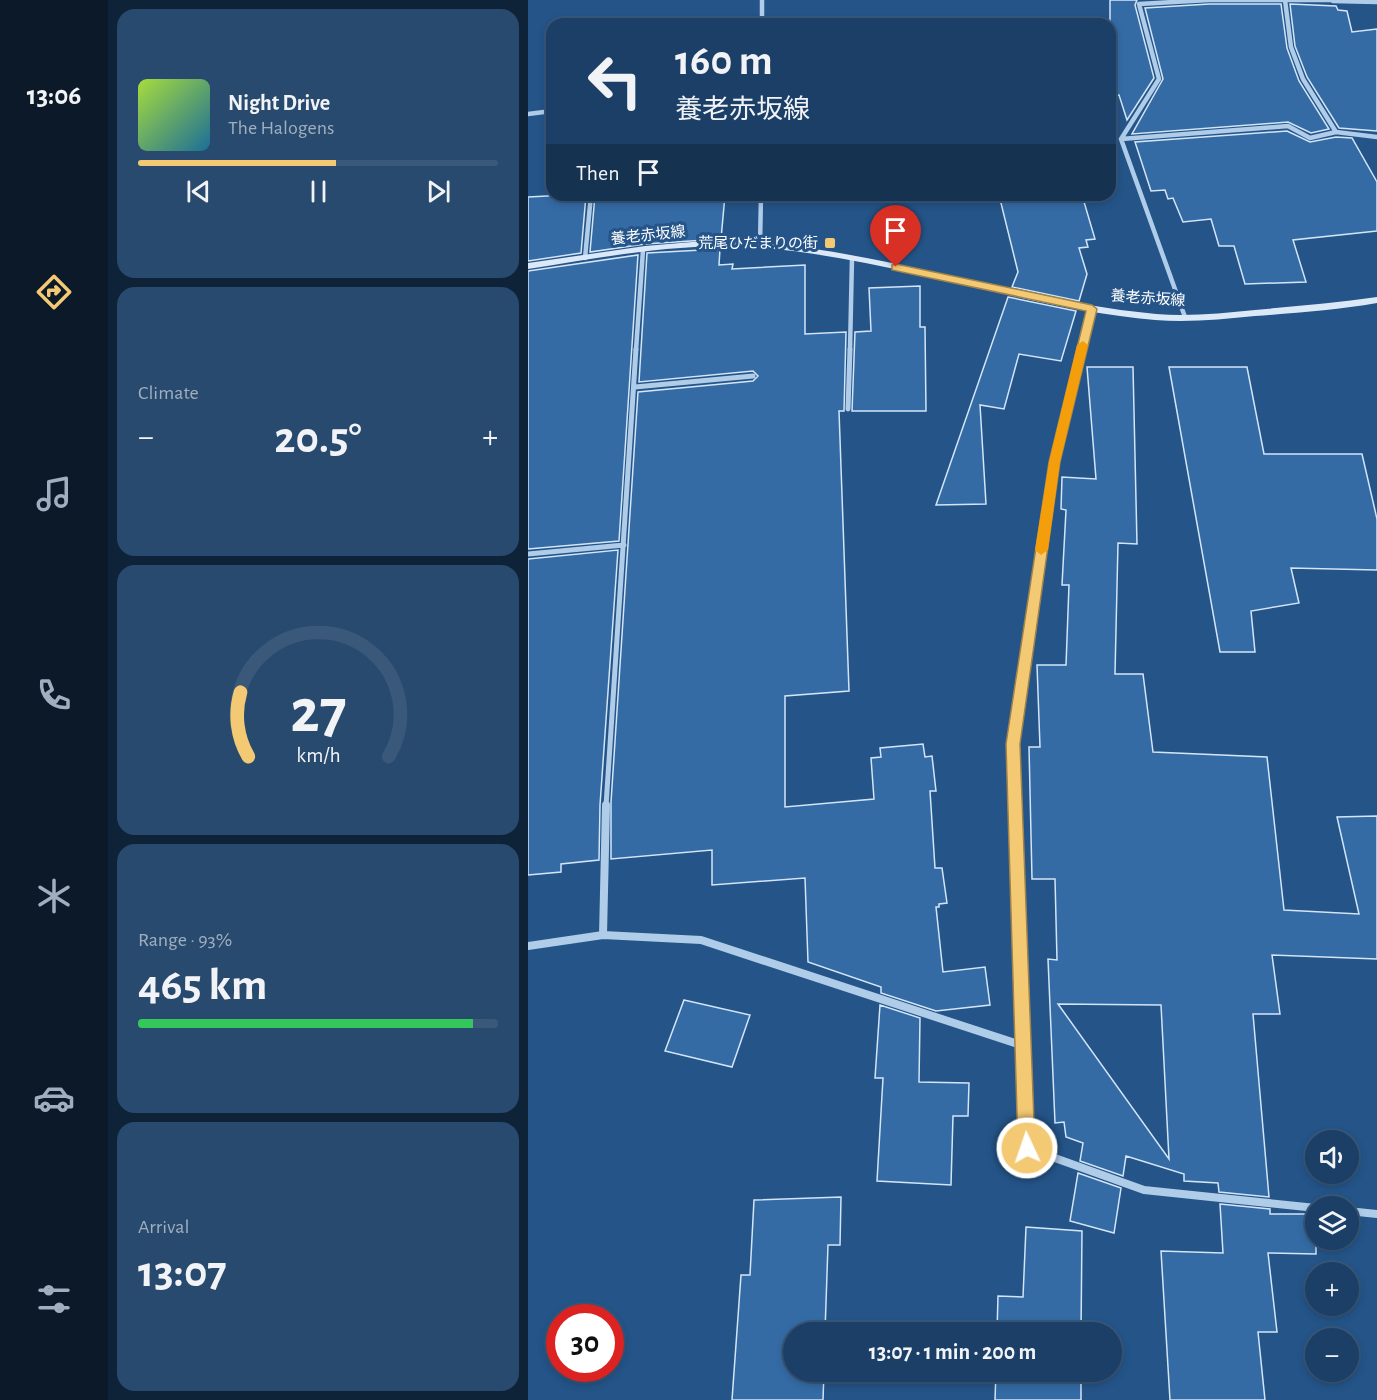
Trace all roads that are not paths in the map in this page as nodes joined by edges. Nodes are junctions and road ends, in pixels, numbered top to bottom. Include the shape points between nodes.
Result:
1 (762, 0) edge
2 (1285, 0) edge
3 (1333, 1) edge
4 (1377, 2) edge
5 (762, 18) edge
6 (546, 112) edge
7 (528, 114) edge
8 (1336, 132) junction
9 (1377, 137) edge
10 (1121, 139) junction
11 (590, 201) edge
12 (761, 201) edge
13 (760, 245) junction
14 (643, 250) junction
15 (585, 258) junction
16 (852, 258) junction
17 (528, 266) edge
18 (1377, 300) edge
19 (1092, 309) junction
20 (1185, 317) junction
21 (753, 376) dead end
22 (634, 387) junction
23 (848, 410) dead end
24 (624, 545) junction
25 (528, 554) edge
26 (603, 935) junction
27 (528, 946) edge
28 (1022, 1045) junction
29 (1305, 1207) edge
30 (1359, 1212) edge
31 (1377, 1214) edge

1 - 5 street
2 - 3 street
2 - 8 street via 1291,47 1303,79
2 - 10 street via 1139,4 1159,79
3 - 4 street
6 - 7 street
8 - 9 street
8 - 10 street via 1310,138 1288,126
10 - 20 street
11 - 15 street
12 - 13 street
13 - 14 main road, 養老赤坂線 via 706,244
13 - 16 main road, 養老赤坂線
14 - 15 main road, 養老赤坂線
14 - 22 street
15 - 17 main road, 養老赤坂線
16 - 19 main road, 養老赤坂線
16 - 23 street
18 - 20 main road, 養老赤坂線 via 1346,306
19 - 20 main road, 養老赤坂線
19 - 28 street via 1054,462 1013,744
21 - 22 street
22 - 24 street
24 - 25 street
24 - 26 street via 607,785
26 - 27 street
26 - 28 street via 702,940
28 - 29 street via 1027,1148 1143,1190
30 - 31 street

